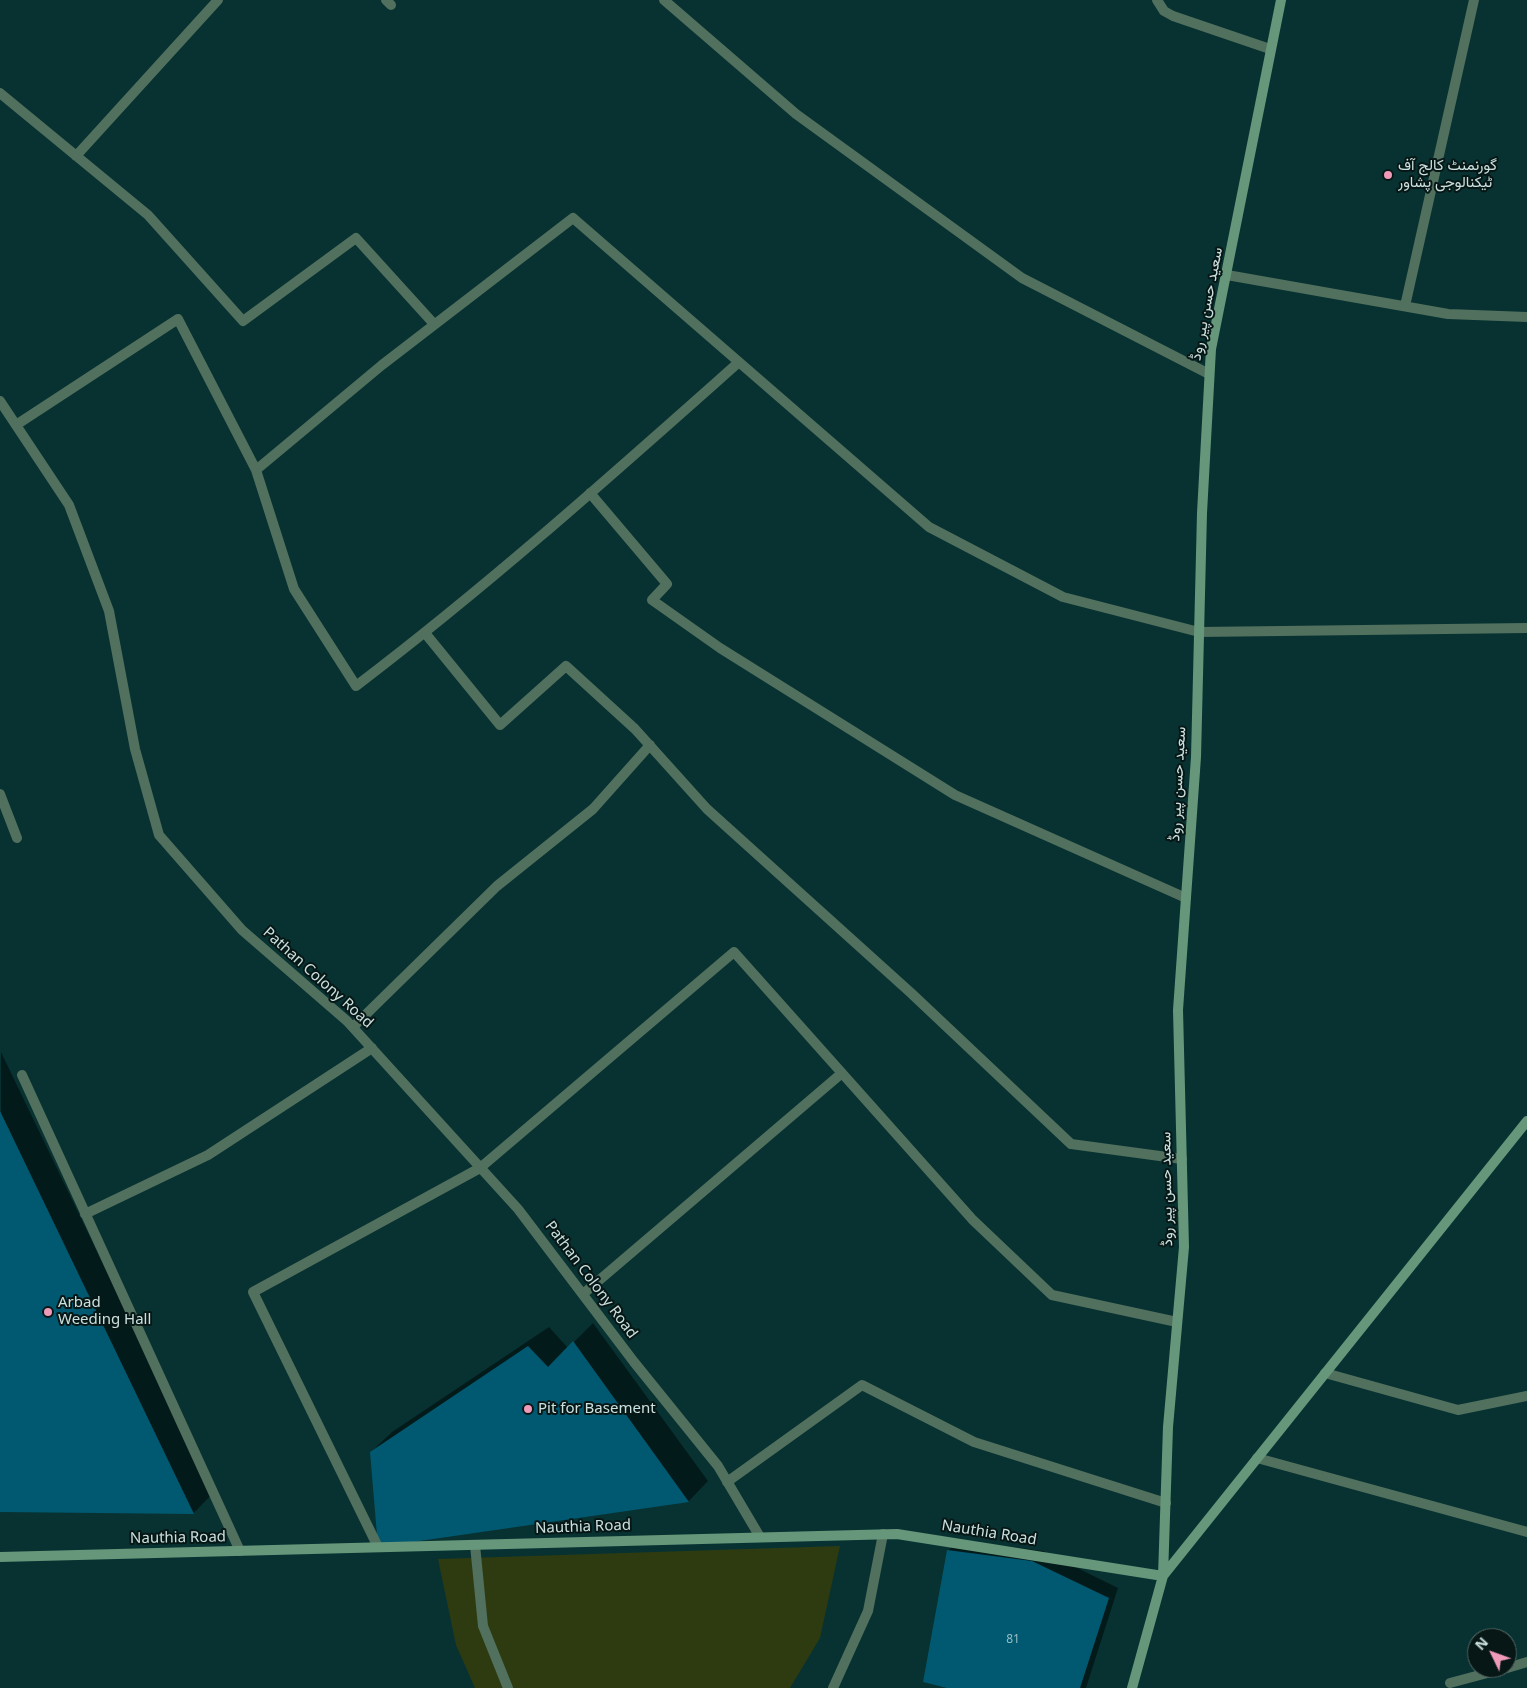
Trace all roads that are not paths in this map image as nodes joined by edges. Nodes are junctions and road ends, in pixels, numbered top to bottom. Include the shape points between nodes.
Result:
1 (218, 0) edge
2 (664, 0) edge
3 (1156, 0) edge
4 (1281, 0) edge
5 (1474, 0) edge
6 (1270, 49) junction
7 (0, 93) edge
8 (76, 156) junction
9 (1227, 275) junction
10 (1405, 306) junction
11 (1527, 317) edge
12 (434, 324) junction
13 (739, 362) junction
14 (1209, 374) junction
15 (0, 401) edge
16 (16, 425) junction
17 (256, 470) junction
18 (590, 493) junction
19 (1527, 628) edge
20 (1199, 632) junction
21 (425, 633) junction
22 (650, 746) junction
23 (1, 797) edge
24 (17, 838) dead end
25 (1186, 898) junction
26 (353, 1027) junction
27 (372, 1048) junction
28 (842, 1073) junction
29 (22, 1075) dead end
30 (1527, 1121) edge
31 (1182, 1158) junction
32 (480, 1168) junction
33 (85, 1214) junction
34 (582, 1294) junction
35 (1178, 1322) junction
36 (1325, 1373) junction
37 (1527, 1396) edge
38 (1257, 1458) junction
39 (727, 1482) junction
40 (1166, 1503) junction
41 (1527, 1532) edge
42 (883, 1534) junction
43 (760, 1537) junction
44 (475, 1545) junction
45 (378, 1547) junction
46 (240, 1551) junction
47 (0, 1557) edge
48 (1163, 1576) junction
49 (1469, 1678) edge
50 (1450, 1683) dead end
51 (508, 1688) edge
52 (833, 1688) edge
53 (1132, 1688) edge

1 - 8 street
2 - 14 street via 796,114 1022,278
3 - 6 street via 1164,11 1174,16
4 - 6 main road, سعید حسن پیر روڈ
5 - 10 street
6 - 9 main road, سعید حسن پیر روڈ
7 - 8 street
8 - 12 street via 148,215 243,321 356,238
9 - 10 street
9 - 14 main road, سعید حسن پیر روڈ via 1210,349
10 - 11 street via 1448,314
12 - 13 street via 573,218
12 - 17 street
13 - 18 street
13 - 20 street via 929,527 1063,597
14 - 20 main road, سعید حسن پیر روڈ
15 - 16 street, Pathan Colony Road
16 - 17 street via 178,319
16 - 26 street, Pathan Colony Road via 68,505 109,611 135,749 159,835 242,930
17 - 21 street via 294,589 356,686
18 - 21 street
18 - 25 street via 667,584 652,600 720,648 955,795
19 - 20 street
20 - 25 main road, سعید حسن پیر روڈ via 1196,757
21 - 22 street via 500,725 566,666 636,728
22 - 26 street via 593,809 496,886
22 - 31 street via 707,809 1072,1144
23 - 24 street
25 - 31 main road, سعید حسن پیر روڈ via 1178,1010
26 - 27 street, Pathan Colony Road
27 - 32 street, Pathan Colony Road
27 - 33 street via 208,1155
28 - 32 street via 734,952
28 - 34 street
28 - 35 street via 972,1219 1052,1295
29 - 33 street
30 - 36 main road
31 - 35 main road, سعید حسن پیر روڈ via 1184,1247
32 - 34 street, Pathan Colony Road via 518,1209
32 - 45 street via 253,1292
33 - 46 street
34 - 39 street, Pathan Colony Road via 718,1466
35 - 40 main road, سعید حسن پیر روڈ via 1168,1426
36 - 37 street via 1458,1410
36 - 38 main road
38 - 41 street
38 - 48 main road
39 - 40 street via 862,1385 974,1442
39 - 43 street, Pathan Colony Road
40 - 48 main road, سعید حسن پیر روڈ
42 - 43 main road, Nauthia Road
42 - 48 main road, Nauthia Road
42 - 52 street via 868,1611
43 - 44 main road, Nauthia Road
44 - 45 main road, Nauthia Road
44 - 51 street via 484,1626
45 - 46 main road, Nauthia Road
46 - 47 main road, Nauthia Road
48 - 53 main road
49 - 50 street

